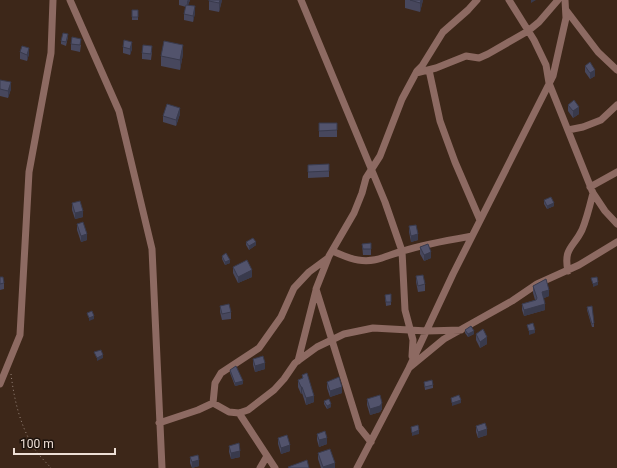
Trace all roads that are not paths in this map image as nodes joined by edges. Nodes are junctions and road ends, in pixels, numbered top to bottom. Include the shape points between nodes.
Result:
1 (53, 0) edge
2 (70, 0) edge
3 (301, 0) edge
4 (477, 0) edge
5 (509, 0) edge
6 (558, 0) edge
7 (565, 0) edge
8 (566, 10) junction
9 (528, 31) junction
10 (429, 70) junction
11 (617, 70) edge
12 (416, 73) junction
13 (549, 82) junction
14 (617, 105) edge
15 (568, 130) junction
16 (371, 170) junction
17 (617, 172) edge
18 (592, 190) junction
19 (480, 220) junction
20 (617, 224) edge
21 (472, 236) junction
22 (617, 242) edge
23 (402, 251) junction
24 (331, 254) junction
25 (568, 270) junction
26 (316, 290) junction
27 (410, 329) junction
28 (426, 330) junction
29 (461, 330) junction
30 (333, 340) junction
31 (298, 361) junction
32 (409, 368) junction
33 (0, 384) edge
34 (212, 403) junction
35 (238, 413) junction
36 (159, 423) junction
37 (371, 442) junction
38 (266, 456) junction
39 (162, 468) edge
40 (260, 468) edge
41 (275, 468) edge
42 (357, 468) edge

1 - 33 street via 51,53 29,172 20,335
2 - 36 street via 119,111 152,249
3 - 16 street
4 - 12 street via 443,32
5 - 9 street
6 - 9 street via 540,22
7 - 8 street
8 - 11 street via 598,52
8 - 13 street via 553,76
9 - 10 street via 479,58 466,56
9 - 13 street via 546,65
10 - 12 street
10 - 19 street via 440,121
12 - 16 street via 402,99 380,156
13 - 15 street
13 - 19 street
14 - 15 street via 601,120
15 - 18 street
16 - 23 street
16 - 24 street via 354,213
17 - 18 street
18 - 20 street
18 - 25 street via 588,213 581,231 569,249 566,261
19 - 21 street
21 - 23 street
21 - 28 street
22 - 25 street
23 - 24 street via 383,259 358,260
23 - 27 street via 405,310
24 - 26 street
24 - 34 street via 294,288 281,317 259,348 221,373 215,383
25 - 29 street via 537,284
26 - 30 street
26 - 31 street
27 - 28 street
27 - 30 street via 373,328 344,334
27 - 32 street via 413,354
28 - 29 street
28 - 32 street
29 - 32 street via 444,339
30 - 31 street via 317,347
30 - 37 street via 359,427
31 - 35 street via 274,390 248,410
32 - 37 street
34 - 35 street via 229,412
34 - 36 street
35 - 38 street
36 - 39 street
37 - 42 street
38 - 40 street
38 - 41 street

